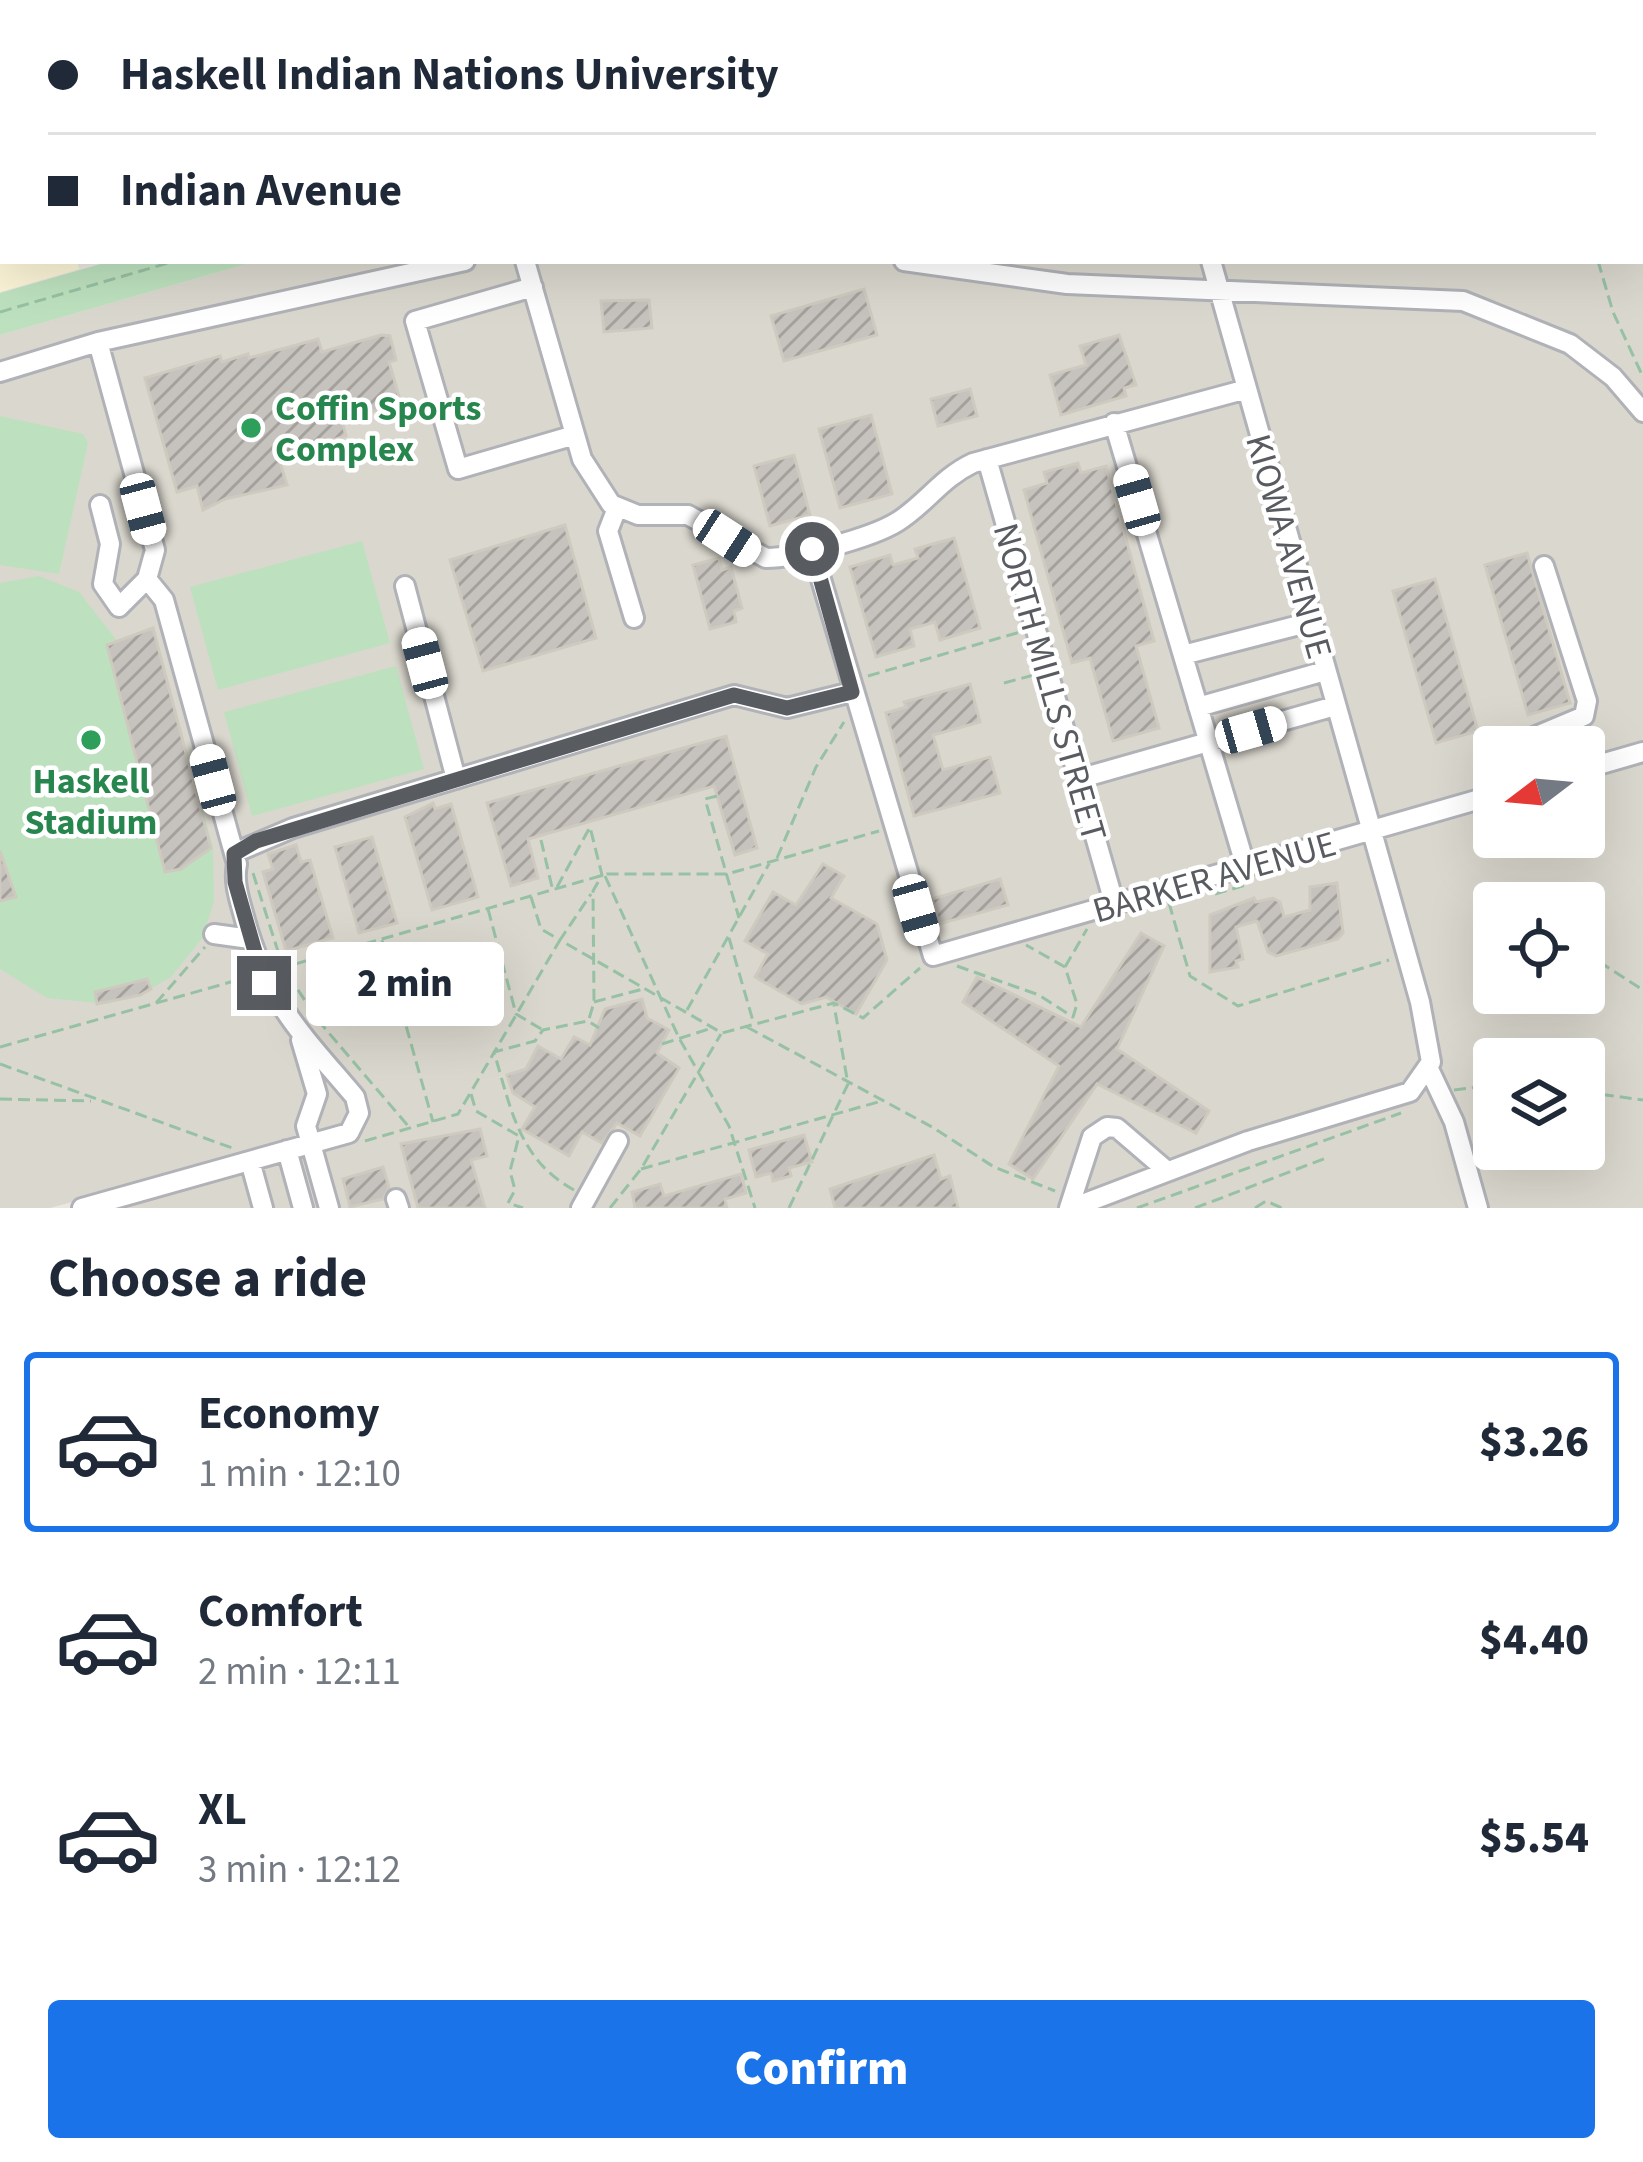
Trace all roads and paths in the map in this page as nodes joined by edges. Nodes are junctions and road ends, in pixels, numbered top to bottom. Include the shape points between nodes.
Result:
1 (165, 264) edge
2 (451, 264) edge
3 (526, 264) edge
4 (925, 264) edge
5 (1212, 264) edge
6 (1599, 264) edge
7 (533, 287) junction
8 (1219, 291) junction
9 (0, 312) edge
10 (98, 342) junction
11 (0, 372) edge
12 (1643, 377) edge
13 (1247, 389) junction
14 (1643, 412) edge
15 (1114, 423) junction
16 (575, 435) junction
17 (987, 459) junction
18 (100, 505) dead end
19 (617, 508) junction
20 (812, 549) junction
21 (1544, 566) dead end
22 (147, 579) junction
23 (405, 586) dead end
24 (634, 618) dead end
25 (1311, 622) junction
26 (1035, 628) junction
27 (1183, 655) junction
28 (1047, 671) junction
29 (1325, 671) junction
30 (1004, 683) dead end
31 (852, 691) junction
32 (1336, 706) junction
33 (1198, 707) junction
34 (1559, 726) edge
35 (1209, 742) junction
36 (1643, 752) edge
37 (1605, 763) edge
38 (1078, 778) junction
39 (456, 779) junction
40 (717, 796) dead end
41 (1473, 801) edge
42 (892, 828) junction
43 (1371, 830) junction
44 (541, 841) dead end
45 (240, 850) junction
46 (773, 860) junction
47 (727, 874) junction
48 (603, 875) junction
49 (1252, 875) junction
50 (555, 889) junction
51 (1204, 890) dead end
52 (593, 891) junction
53 (1186, 895) dead end
54 (531, 896) junction
55 (1114, 906) junction
56 (488, 908) junction
57 (739, 918) junction
58 (1074, 928) dead end
59 (214, 934) joint
60 (728, 937) junction
61 (381, 938) junction
62 (1039, 938) dead end
63 (250, 939) junction
64 (560, 940) junction
65 (1407, 955) junction
66 (967, 958) dead end
67 (595, 959) junction
68 (929, 960) junction
69 (1605, 966) edge
70 (284, 967) junction
71 (1064, 967) junction
72 (260, 974) junction
73 (644, 988) junction
74 (1643, 990) edge
75 (663, 998) junction
76 (594, 1002) junction
77 (155, 1004) junction
78 (834, 1004) junction
79 (686, 1012) junction
80 (517, 1014) junction
81 (588, 1021) junction
82 (754, 1024) junction
83 (295, 1026) junction
84 (745, 1027) junction
85 (599, 1028) dead end
86 (714, 1028) junction
87 (543, 1030) junction
88 (722, 1033) junction
89 (679, 1039) junction
90 (662, 1044) dead end
91 (0, 1047) edge
92 (494, 1052) junction
93 (0, 1064) edge
94 (1429, 1070) junction
95 (698, 1074) junction
96 (848, 1084) junction
97 (1473, 1085) edge
98 (470, 1092) junction
99 (1442, 1095) junction
100 (1605, 1095) edge
101 (0, 1099) edge
102 (1643, 1100) edge
103 (99, 1101) junction
104 (879, 1101) junction
105 (1411, 1108) dead end
106 (836, 1114) junction
107 (433, 1122) junction
108 (410, 1129) junction
109 (519, 1136) junction
110 (618, 1141) dead end
111 (735, 1143) junction
112 (311, 1144) junction
113 (352, 1145) dead end
114 (287, 1150) junction
115 (243, 1155) junction
116 (1326, 1158) dead end
117 (641, 1169) junction
118 (1166, 1171) junction
119 (584, 1202) edge
120 (104, 1205) edge
121 (1072, 1205) edge
122 (82, 1208) edge
123 (263, 1208) edge
124 (303, 1208) edge
125 (329, 1208) edge
126 (523, 1208) edge
127 (610, 1208) edge
128 (755, 1208) edge
129 (789, 1208) edge
130 (1137, 1208) edge
131 (1195, 1208) edge
132 (1255, 1208) edge
133 (1282, 1208) edge
134 (1478, 1208) edge

1 - 9 path
2 - 10 street
3 - 7 street
4 - 8 street via 1066,284
5 - 8 street, KIOWA AVENUE
6 - 12 path
7 - 16 street
7 - 16 street via 415,321 458,469
8 - 13 street, KIOWA AVENUE
8 - 14 street via 1478,304 1570,344
10 - 11 street
10 - 22 street via 155,550
13 - 15 street
13 - 25 street, KIOWA AVENUE
15 - 17 street
15 - 27 street
16 - 19 street
17 - 20 street via 934,485 897,522
17 - 26 street, NORTH MILLS STREET
18 - 22 street via 110,544 104,584 119,608
19 - 20 street via 688,515 766,558
19 - 24 street via 608,531
20 - 31 street
21 - 34 street via 1587,701 1583,716
22 - 45 street via 164,600
23 - 39 street
25 - 27 street
25 - 29 street, KIOWA AVENUE
26 - 28 street, NORTH MILLS STREET
26 - 31 path
27 - 33 street
28 - 30 path
28 - 38 street, NORTH MILLS STREET
29 - 32 street, KIOWA AVENUE
29 - 33 street
31 - 39 street via 787,708 734,695
31 - 42 street
31 - 46 path
32 - 35 street
32 - 43 street, KIOWA AVENUE
33 - 35 street
35 - 38 street
35 - 49 street
36 - 37 street
38 - 55 street, NORTH MILLS STREET
39 - 45 street
40 - 47 path via 705,799
41 - 43 street, BARKER AVENUE
42 - 46 path
42 - 68 street
43 - 49 street, BARKER AVENUE
43 - 65 street, KIOWA AVENUE
44 - 50 path
45 - 63 street via 235,882
45 - 70 path
46 - 47 path
46 - 57 path
47 - 48 path
47 - 57 path
48 - 50 path
48 - 50 path via 590,827
48 - 52 path
48 - 75 path
49 - 51 path via 1215,894
49 - 55 street, BARKER AVENUE
50 - 54 path
52 - 64 path
52 - 67 path
53 - 65 path via 1168,901 1190,976 1238,1006
54 - 56 path
54 - 64 path via 541,929
55 - 68 street, BARKER AVENUE
56 - 61 path
56 - 80 path
57 - 60 path
58 - 71 path via 1091,923
59 - 63 street
59 - 77 path
60 - 79 path
60 - 82 path
61 - 70 path
61 - 107 path
62 - 71 path via 1022,943
63 - 72 street
64 - 67 path
64 - 80 path
65 - 94 street, KIOWA AVENUE via 1432,1047
66 - 71 path via 949,964 1039,994 1073,1017
67 - 73 path
67 - 76 path
68 - 78 path via 863,1018
69 - 74 path
70 - 72 path
70 - 108 path via 316,1019
72 - 77 path
72 - 83 street
73 - 75 path
73 - 76 path
75 - 79 path
75 - 89 path
76 - 81 path
77 - 91 path
78 - 82 path
78 - 96 path
79 - 86 path
80 - 87 path
80 - 92 path
81 - 85 path
81 - 87 path
82 - 84 path
83 - 112 street via 316,1082 306,1126
83 - 112 street via 356,1097 349,1133
84 - 88 path
84 - 96 path
86 - 88 path
86 - 89 path
87 - 92 path via 535,1041
88 - 95 path
89 - 90 path
89 - 95 path
92 - 98 path
92 - 109 path
93 - 103 path
94 - 99 street
94 - 118 street via 1410,1092
95 - 111 path
95 - 117 path
96 - 104 path
96 - 106 path
97 - 99 path
98 - 107 path via 458,1114
98 - 109 path via 476,1111
99 - 134 street
100 - 102 path
101 - 103 path
103 - 115 path
104 - 106 path
104 - 121 path
105 - 130 path
106 - 111 path
106 - 129 path
107 - 108 path
108 - 113 path
109 - 119 path via 546,1174
109 - 126 path via 508,1203
110 - 119 street
111 - 117 path
111 - 128 path
112 - 114 street
112 - 125 street
114 - 115 street
114 - 124 street
115 - 120 street
115 - 123 street
116 - 131 path
117 - 127 path
118 - 121 street
118 - 121 street via 1108,1127 1092,1137
120 - 122 street
132 - 133 path via 1266,1201

